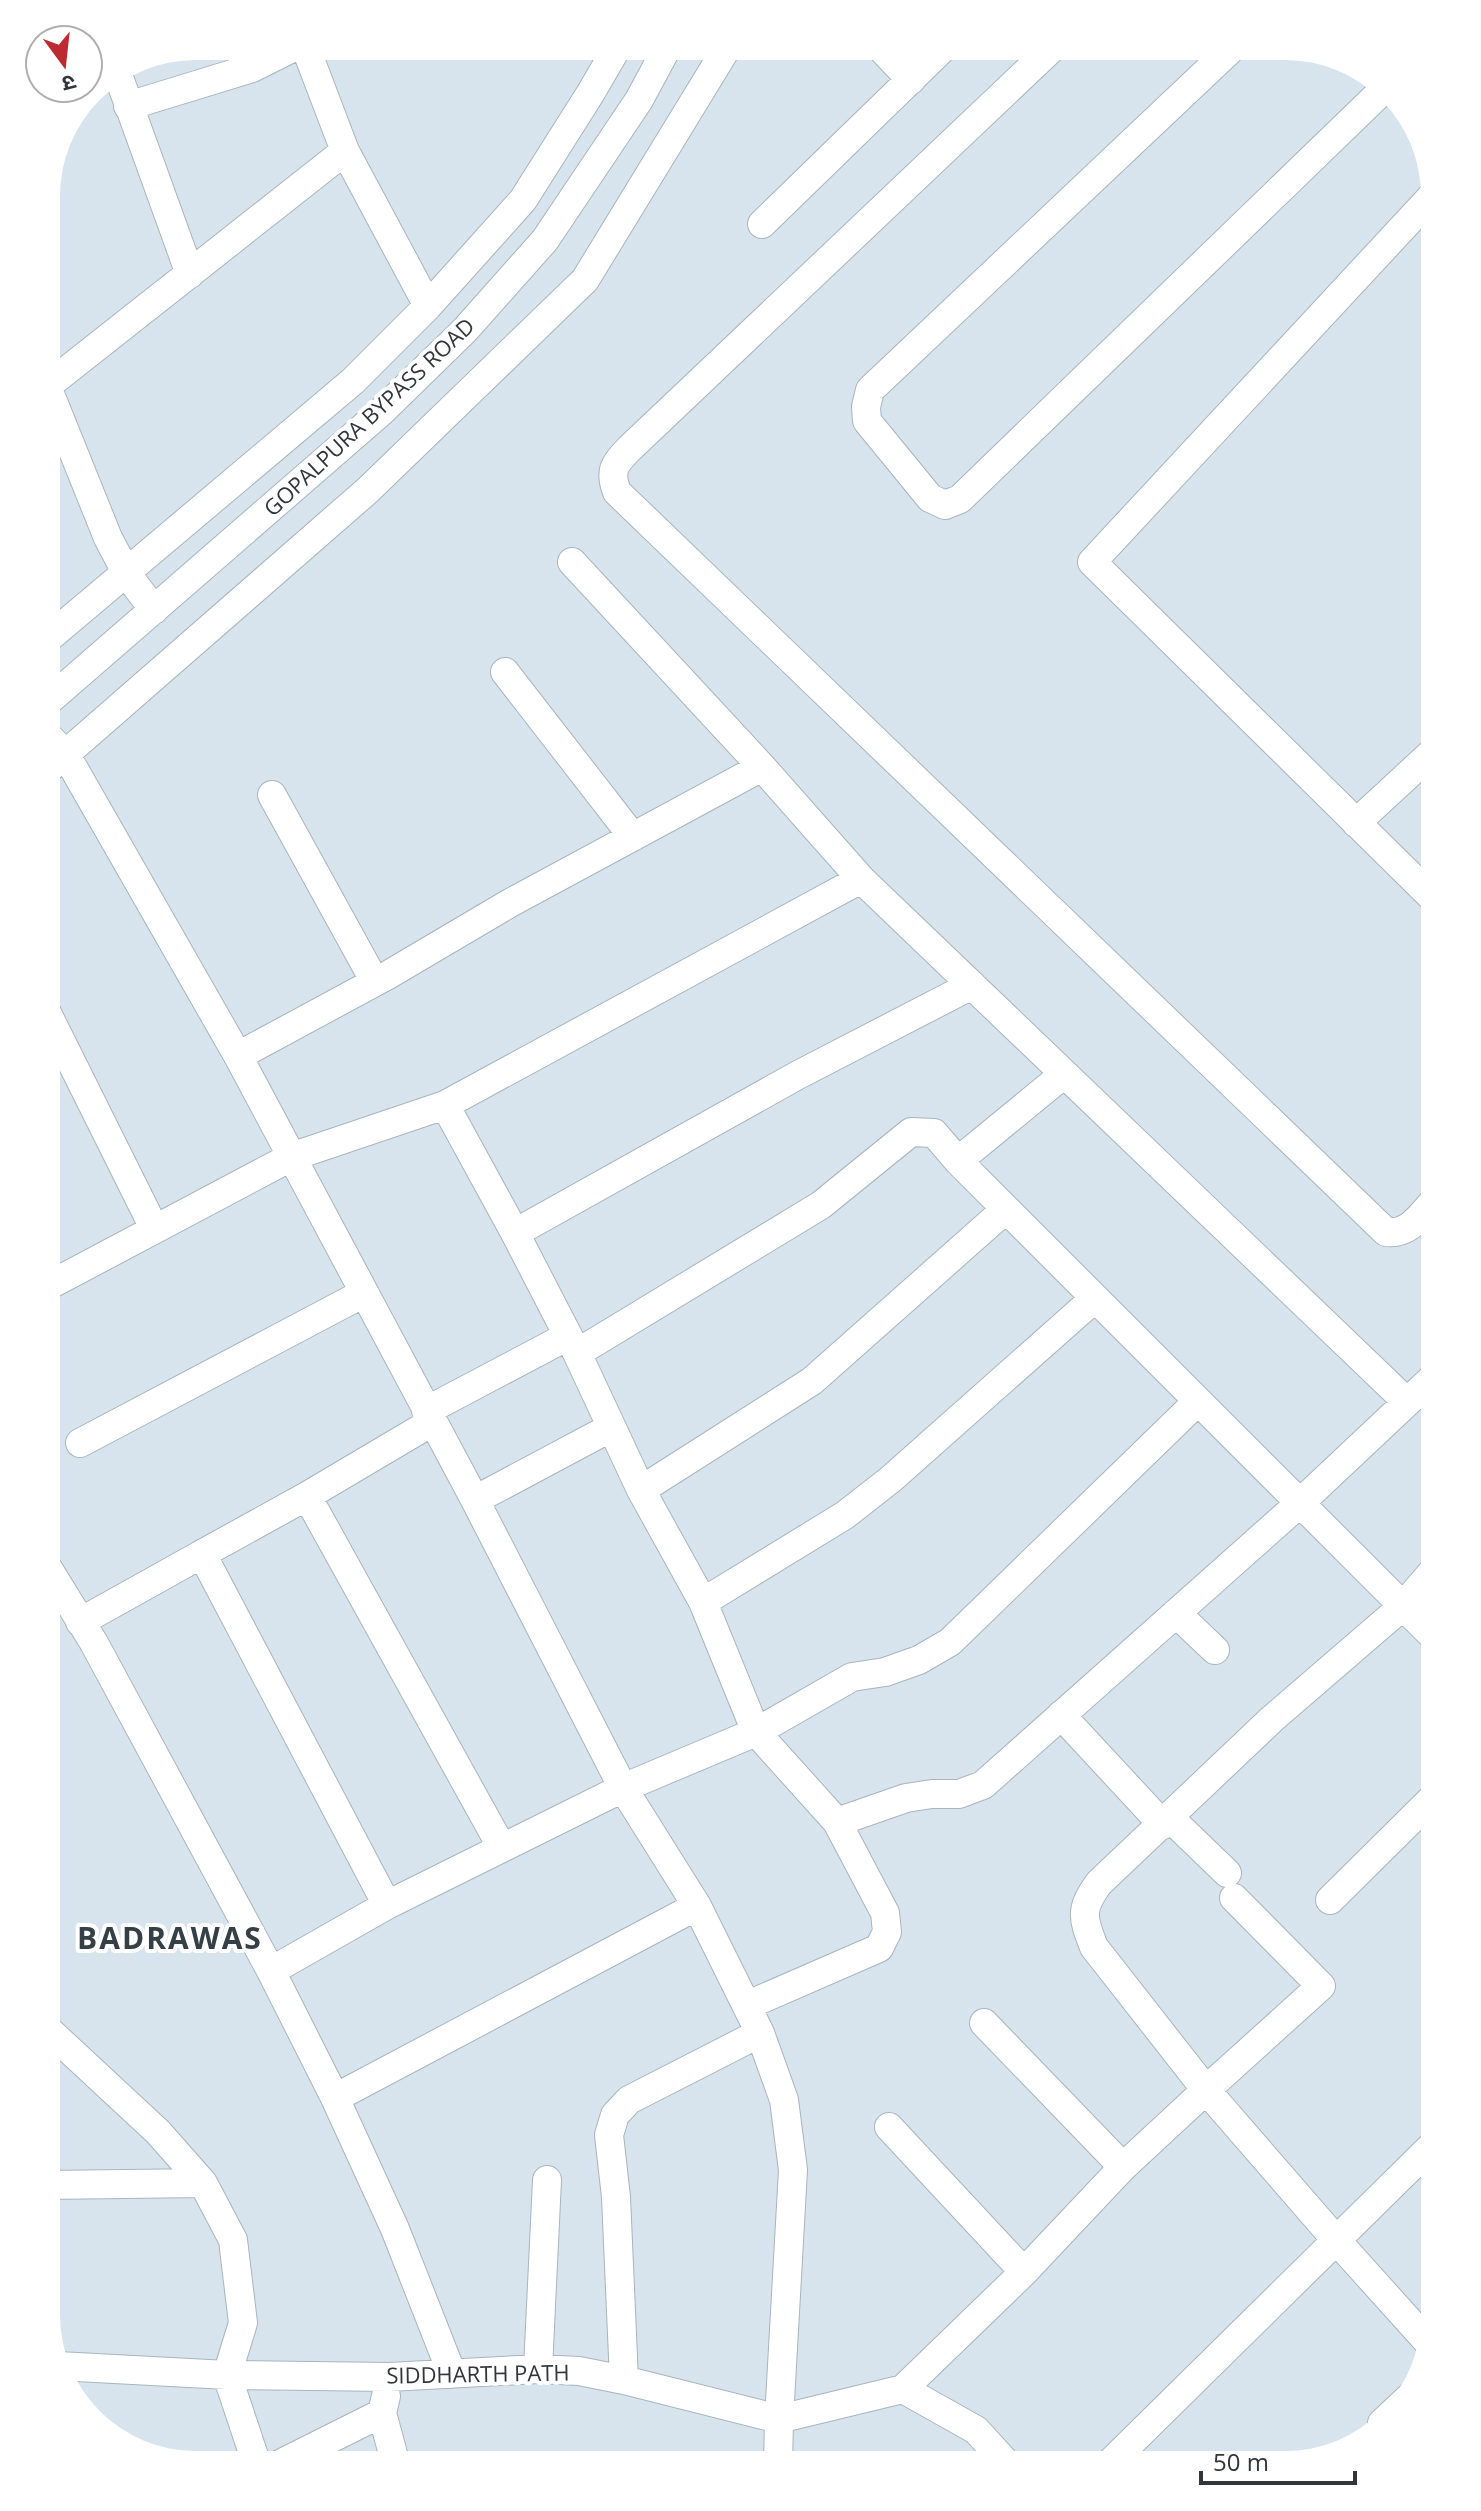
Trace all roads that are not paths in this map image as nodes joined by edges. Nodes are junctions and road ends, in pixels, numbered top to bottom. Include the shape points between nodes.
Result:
1 (242, 60) edge
2 (310, 60) edge
3 (610, 60) edge
4 (660, 60) edge
5 (719, 60) edge
6 (892, 60) edge
7 (931, 60) edge
8 (1039, 60) edge
9 (1219, 60) edge
10 (911, 80) junction
11 (120, 83) edge
12 (1377, 96) edge
13 (128, 106) junction
14 (345, 151) junction
15 (1421, 208) edge
16 (762, 224) dead end
17 (190, 274) junction
18 (428, 306) junction
19 (60, 375) edge
20 (60, 418) edge
21 (572, 562) dead end
22 (127, 574) junction
23 (154, 610) junction
24 (60, 629) edge
25 (505, 672) dead end
26 (60, 691) edge
27 (60, 760) edge
28 (1421, 763) edge
29 (762, 767) junction
30 (60, 769) edge
31 (272, 795) dead end
32 (1356, 823) junction
33 (633, 837) junction
34 (861, 879) junction
35 (1421, 886) edge
36 (375, 982) junction
37 (972, 985) junction
38 (60, 1039) edge
39 (238, 1056) junction
40 (1064, 1074) junction
41 (445, 1105) junction
42 (291, 1157) junction
43 (958, 1161) junction
44 (1006, 1209) junction
45 (1421, 1214) edge
46 (154, 1228) junction
47 (515, 1233) junction
48 (60, 1279) edge
49 (364, 1293) junction
50 (1095, 1298) junction
51 (572, 1345) junction
52 (1421, 1389) edge
53 (1198, 1401) junction
54 (1407, 1402) junction
55 (429, 1417) junction
56 (610, 1428) junction
57 (80, 1443) dead end
58 (641, 1490) junction
59 (307, 1496) junction
60 (475, 1500) junction
61 (1300, 1503) junction
62 (202, 1554) junction
63 (1421, 1585) edge
64 (60, 1602) edge
65 (703, 1602) junction
66 (1403, 1606) junction
67 (1176, 1613) junction
68 (80, 1622) junction
69 (1421, 1624) edge
70 (1215, 1650) dead end
71 (1061, 1715) junction
72 (756, 1732) junction
73 (623, 1788) junction
74 (1421, 1810) edge
75 (1167, 1821) junction
76 (837, 1822) junction
77 (502, 1848) junction
78 (1330, 1900) dead end
79 (387, 1905) junction
80 (697, 1906) junction
81 (271, 1971) junction
82 (748, 2005) junction
83 (984, 2023) dead end
84 (760, 2033) junction
85 (60, 2041) edge
86 (1206, 2090) junction
87 (335, 2098) junction
88 (889, 2127) dead end
89 (1421, 2157) edge
90 (1123, 2167) junction
91 (547, 2180) dead end
92 (203, 2183) junction
93 (60, 2185) edge
94 (1337, 2241) junction
95 (1024, 2272) junction
96 (1420, 2333) edge
97 (70, 2367) edge
98 (538, 2369) junction
99 (452, 2374) junction
100 (227, 2375) junction
101 (389, 2377) junction
102 (624, 2380) junction
103 (903, 2389) junction
104 (382, 2413) junction
105 (779, 2419) junction
106 (252, 2451) edge
107 (306, 2451) edge
108 (392, 2451) edge
109 (778, 2451) edge
110 (995, 2451) edge
111 (1122, 2451) edge

1 - 13 street
2 - 14 street
3 - 18 street, GOPALPURA BYPASS ROAD via 523,200
4 - 23 street, GOPALPURA BYPASS ROAD via 545,240 465,330 381,412
5 - 27 street via 585,280 368,490
6 - 10 street
7 - 10 street
8 - 45 street via 629,449 611,478 617,492 1386,1232 1398,1233
9 - 12 street via 870,390 867,421 930,498 945,505 960,499
10 - 16 street
11 - 13 street
13 - 17 street
14 - 17 street
14 - 18 street
15 - 32 street via 1092,562
17 - 19 street
18 - 22 street, GOPALPURA BYPASS ROAD via 353,381
20 - 22 street
21 - 29 street
22 - 23 street
22 - 24 street, GOPALPURA BYPASS ROAD
23 - 26 street, GOPALPURA BYPASS ROAD
25 - 33 street
28 - 32 street
29 - 33 street
29 - 34 street
30 - 39 street
31 - 36 street
32 - 35 street
33 - 36 street
34 - 37 street
34 - 41 street
36 - 39 street
37 - 40 street
37 - 47 street
38 - 46 street
39 - 42 street
40 - 43 street
40 - 54 street
41 - 42 street
41 - 47 street
42 - 46 street
42 - 49 street
43 - 44 street
43 - 51 street via 934,1133 911,1132 821,1205
44 - 50 street
44 - 58 street via 812,1381
46 - 48 street
47 - 51 street
49 - 55 street
49 - 57 street
50 - 53 street
50 - 65 street via 845,1515
51 - 55 street
51 - 56 street
52 - 54 street
53 - 61 street
53 - 72 street via 950,1642 919,1660 852,1677
54 - 61 street
55 - 59 street
55 - 60 street
56 - 58 street
56 - 60 street
58 - 65 street
59 - 62 street
59 - 77 street
60 - 73 street
61 - 66 street
61 - 67 street
62 - 68 street
62 - 79 street
63 - 66 street
64 - 68 street
65 - 72 street
66 - 69 street
66 - 75 street via 1272,1719
67 - 70 street
67 - 71 street
68 - 81 street
71 - 75 street
71 - 76 street via 983,1785 959,1794 906,1798
72 - 73 street
72 - 76 street
73 - 77 street
73 - 80 street
74 - 78 street
75 - 86 street via 1099,1883 1085,1902 1085,1924 1094,1947
75 - 86 street via 1321,1986
76 - 82 street via 885,1913 887,1932 879,1948
77 - 79 street
79 - 81 street
80 - 82 street
80 - 87 street
81 - 87 street
82 - 84 street
83 - 90 street
84 - 102 street via 629,2100 615,2115 609,2135
84 - 105 street via 784,2100 793,2170
85 - 92 street via 158,2132
86 - 90 street
86 - 94 street
87 - 99 street via 395,2229
88 - 95 street
89 - 94 street
90 - 95 street
91 - 98 street
92 - 93 street
92 - 100 street via 233,2240 237,2268 243,2323
94 - 96 street
94 - 111 street
95 - 103 street
97 - 100 street, SIDDHARTH PATH
98 - 99 street, SIDDHARTH PATH
98 - 102 street, SIDDHARTH PATH
99 - 101 street, SIDDHARTH PATH
100 - 101 street, SIDDHARTH PATH
100 - 106 street
101 - 104 street
102 - 105 street, SIDDHARTH PATH
103 - 105 street, SIDDHARTH PATH
103 - 110 street via 976,2430
104 - 107 street
104 - 108 street
105 - 109 street

